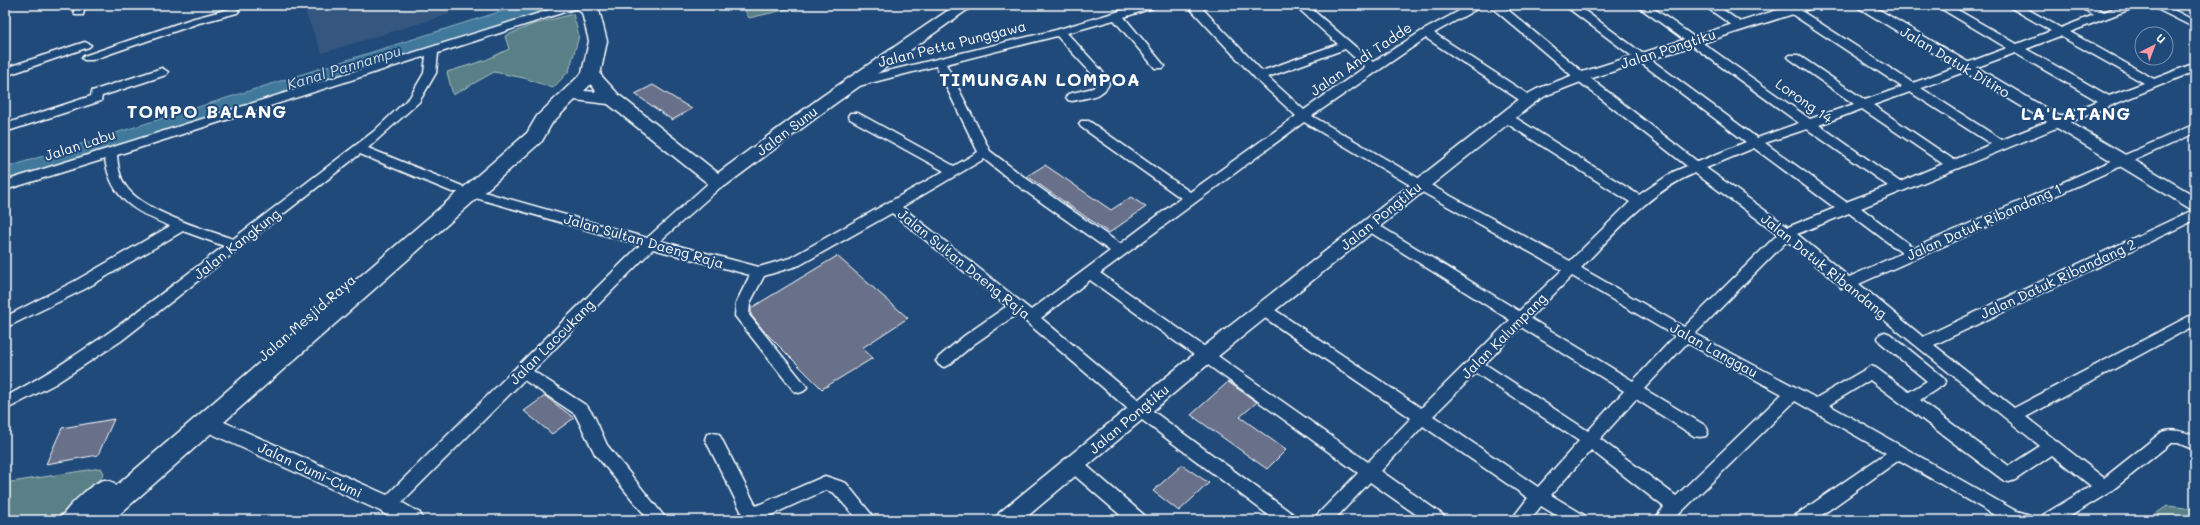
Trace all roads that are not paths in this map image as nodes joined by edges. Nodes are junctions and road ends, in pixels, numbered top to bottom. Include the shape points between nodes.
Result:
1 (966, 5) edge
2 (1152, 5) edge
3 (1193, 5) edge
4 (1478, 5) edge
5 (1495, 5) edge
6 (1570, 5) edge
7 (1642, 5) edge
8 (1709, 5) edge
9 (1861, 5) edge
10 (1941, 5) edge
11 (2012, 5) edge
12 (2083, 5) edge
13 (2132, 5) edge
14 (2155, 5) edge
15 (585, 6) edge
16 (1794, 7) edge
17 (1304, 8) dead end
18 (233, 11) dead end
19 (1116, 15) junction
20 (2104, 16) junction
21 (2195, 25) edge
22 (1740, 26) junction
23 (1060, 32) junction
24 (2061, 32) junction
25 (1426, 33) junction
26 (1692, 42) junction
27 (85, 45) dead end
28 (1346, 45) junction
29 (2014, 48) junction
30 (432, 51) junction
31 (1794, 57) dead end
32 (88, 58) dead end
33 (1640, 58) junction
34 (940, 63) junction
35 (1159, 66) dead end
36 (1964, 67) junction
37 (2195, 67) edge
38 (1372, 68) junction
39 (5, 72) edge
40 (162, 72) dead end
41 (591, 74) junction
42 (1260, 76) junction
43 (1582, 77) junction
44 (2152, 83) junction
45 (851, 84) junction
46 (1912, 87) junction
47 (572, 95) junction
48 (1072, 97) dead end
49 (613, 99) junction
50 (1528, 100) junction
51 (2108, 101) junction
52 (1861, 104) junction
53 (854, 116) dead end
54 (1303, 116) junction
55 (1507, 118) junction
56 (1810, 123) junction
57 (2057, 123) junction
58 (1085, 124) dead end
59 (5, 128) edge
60 (2195, 128) edge
61 (1757, 142) junction
62 (2002, 146) junction
63 (359, 148) junction
64 (110, 152) junction
65 (985, 153) junction
66 (2122, 161) junction
67 (1953, 165) junction
68 (1696, 167) junction
69 (953, 171) junction
70 (718, 182) junction
71 (1420, 185) junction
72 (5, 186) edge
73 (1898, 187) junction
74 (464, 190) junction
75 (1190, 198) junction
76 (1639, 201) junction
77 (2195, 204) edge
78 (893, 207) junction
79 (1846, 207) junction
80 (2195, 214) edge
81 (183, 225) junction
82 (1370, 226) junction
83 (1787, 233) junction
84 (651, 242) junction
85 (236, 245) junction
86 (1120, 251) junction
87 (1913, 254) junction
88 (1572, 269) junction
89 (759, 272) junction
90 (1090, 273) junction
91 (1846, 284) junction
92 (1017, 306) junction
93 (1264, 310) junction
94 (1031, 318) junction
95 (2195, 318) edge
96 (1520, 319) junction
97 (5, 323) edge
98 (1685, 336) junction
99 (1885, 338) dead end
100 (1922, 344) junction
101 (1204, 356) junction
102 (944, 361) dead end
103 (1475, 365) junction
104 (523, 372) junction
105 (247, 378) junction
106 (799, 388) dead end
107 (1634, 390) junction
108 (1793, 393) junction
109 (1909, 400) junction
110 (5, 404) edge
111 (1816, 405) junction
112 (1140, 410) junction
113 (1423, 416) junction
114 (2013, 416) junction
115 (206, 422) junction
116 (1700, 431) dead end
117 (713, 439) dead end
118 (1591, 441) junction
119 (2195, 443) edge
120 (2052, 447) junction
121 (1899, 452) junction
122 (1074, 465) junction
123 (1369, 472) junction
124 (2104, 487) junction
125 (1540, 497) junction
126 (1676, 506) junction
127 (397, 514) edge
128 (748, 518) edge
129 (2011, 518) edge
130 (73, 520) edge
131 (95, 520) edge
132 (659, 520) edge
133 (868, 520) edge
134 (1007, 520) edge
135 (1138, 520) edge
136 (1288, 520) edge
137 (1323, 520) edge
138 (1437, 520) edge
139 (1519, 520) edge
140 (1578, 520) edge
141 (1662, 520) edge
142 (1802, 520) edge
143 (2049, 520) edge

1 - 45 main road, Jalan Sunu
2 - 19 street, Jalan Petta Punggawa
3 - 42 street, Jalan Langgau
4 - 25 street, Jalan Andi Tadde
5 - 43 street, Jalan Datuk Ribandang
6 - 33 street
7 - 26 street, Lorong 14
8 - 22 street
9 - 36 street, Jalan Datuk Ditiro
10 - 29 street
11 - 24 street
12 - 20 street
13 - 20 street, Jalan Kalumpang
14 - 21 street
15 - 30 street, Jalan Labu
15 - 41 highway via 598,41
16 - 22 street, Jalan Pongtiku
16 - 46 street
17 - 28 street
18 - 32 street
19 - 23 street, Jalan Petta Punggawa
19 - 35 street
20 - 24 street, Jalan Kalumpang
22 - 26 street, Jalan Pongtiku
23 - 34 street, Jalan Petta Punggawa
23 - 48 street via 1103,83 1096,91
24 - 29 street, Jalan Kalumpang
24 - 44 street
25 - 38 street, Jalan Andi Tadde
25 - 50 street
26 - 33 street, Jalan Pongtiku
26 - 56 street, Lorong 14
27 - 39 street
28 - 38 street
28 - 42 street
29 - 36 street, Jalan Kalumpang
29 - 51 street
30 - 63 street, Jalan Kangkung via 430,73 415,99 377,135
30 - 64 street, Jalan Labu
31 - 52 street
33 - 43 street, Jalan Pongtiku
33 - 61 street
34 - 45 street, Jalan Petta Punggawa
34 - 65 street
36 - 46 street, Jalan Kalumpang
36 - 57 street, Jalan Datuk Ditiro
37 - 44 street
38 - 54 street, Jalan Andi Tadde
40 - 59 street
41 - 47 highway, Jalan Mesjid Raya
41 - 49 main road
42 - 54 street, Jalan Langgau
43 - 50 street, Jalan Pongtiku
43 - 68 street, Jalan Datuk Ribandang
44 - 51 street
45 - 70 main road, Jalan Sunu
46 - 52 street, Jalan Kalumpang
46 - 62 street
47 - 49 main road
47 - 74 highway, Jalan Mesjid Raya via 544,120 522,132
49 - 70 main road
50 - 55 street, Jalan Pongtiku
51 - 57 street
52 - 56 street, Jalan Kalumpang
52 - 67 street
53 - 69 street
54 - 71 street, Jalan Langgau
54 - 75 street, Jalan Andi Tadde
55 - 71 street, Jalan Pongtiku
55 - 76 street
56 - 61 street, Jalan Kalumpang
56 - 73 street, Lorong 14
57 - 62 street
57 - 66 street, Jalan Datuk Ditiro
58 - 75 street
60 - 66 street, Jalan Datuk Ribandang 1
61 - 68 street, Jalan Kalumpang
61 - 79 street
62 - 67 street
63 - 74 street, Jalan Sultan Daeng Raja
63 - 85 street, Jalan Kangkung
64 - 72 street, Jalan Labu
64 - 81 street via 114,177 128,197 153,213
65 - 69 street
65 - 86 street
66 - 77 street, Jalan Datuk Ditiro
66 - 87 street, Jalan Datuk Ribandang 1
67 - 73 street
68 - 76 street, Jalan Kalumpang via 1678,174
68 - 83 street, Jalan Datuk Ribandang
69 - 78 street
70 - 84 street, Jalan Laccukang
71 - 82 street, Jalan Pongtiku
71 - 88 street, Jalan Langgau
73 - 79 street
74 - 84 street, Jalan Sultan Daeng Raja
74 - 105 highway, Jalan Mesjid Raya
75 - 86 street, Jalan Andi Tadde
76 - 88 street, Jalan Kalumpang
78 - 89 street, Jalan Sultan Daeng Raja via 795,262
78 - 92 street, Jalan Sultan Daeng Raja
79 - 83 street
79 - 87 street
80 - 100 street, Jalan Datuk Ribandang 2
81 - 85 street
81 - 97 street via 80,286
82 - 93 street, Jalan Pongtiku
82 - 96 street
83 - 91 street, Jalan Datuk Ribandang
83 - 98 street
84 - 89 street, Jalan Sultan Daeng Raja
84 - 104 street, Jalan Laccukang
85 - 110 street, Jalan Kangkung via 80,362
86 - 90 street, Jalan Andi Tadde
87 - 91 street, Jalan Datuk Ribandang 1
88 - 96 street, Jalan Kalumpang
88 - 98 street, Jalan Langgau
89 - 106 street via 743,304 742,316
90 - 94 street, Jalan Andi Tadde
90 - 101 street
91 - 100 street, Jalan Datuk Ribandang
92 - 94 street, Jalan Sultan Daeng Raja
92 - 102 street
93 - 101 street, Jalan Pongtiku
93 - 113 street
94 - 112 street, Jalan Sultan Daeng Raja
95 - 114 street
96 - 103 street, Jalan Kalumpang
96 - 107 street
98 - 107 street
98 - 108 street, Jalan Langgau
99 - 109 street via 1938,381
100 - 114 street, Jalan Datuk Ribandang
101 - 112 street, Jalan Pongtiku
101 - 123 street
103 - 113 street, Jalan Kalumpang
103 - 118 street
104 - 127 street, Jalan Laccukang
104 - 132 street via 581,410 601,449
105 - 115 highway, Jalan Mesjid Raya
105 - 130 highway, Jalan Mesjid Raya via 149,452
107 - 116 street
107 - 118 street
108 - 111 street, Jalan Langgau
108 - 126 street
109 - 111 street via 1872,372
109 - 120 street via 2009,475
111 - 121 street, Jalan Langgau
112 - 122 street, Jalan Pongtiku
112 - 136 street, Jalan Sultan Daeng Raja
113 - 123 street, Jalan Kalumpang
113 - 125 street
114 - 120 street, Jalan Datuk Ribandang
115 - 127 street, Jalan Cumi-Cumi
115 - 131 highway, Jalan Mesjid Raya
117 - 128 street
118 - 125 street
118 - 126 street
119 - 124 street via 2178,437 2168,437
120 - 124 street, Jalan Datuk Ribandang
121 - 129 street, Jalan Langgau
121 - 142 street
122 - 134 street, Jalan Pongtiku
122 - 135 street
123 - 137 street, Jalan Kalumpang
123 - 138 street
124 - 143 street
125 - 139 street
125 - 140 street
126 - 141 street
128 - 133 street via 825,483 840,488

